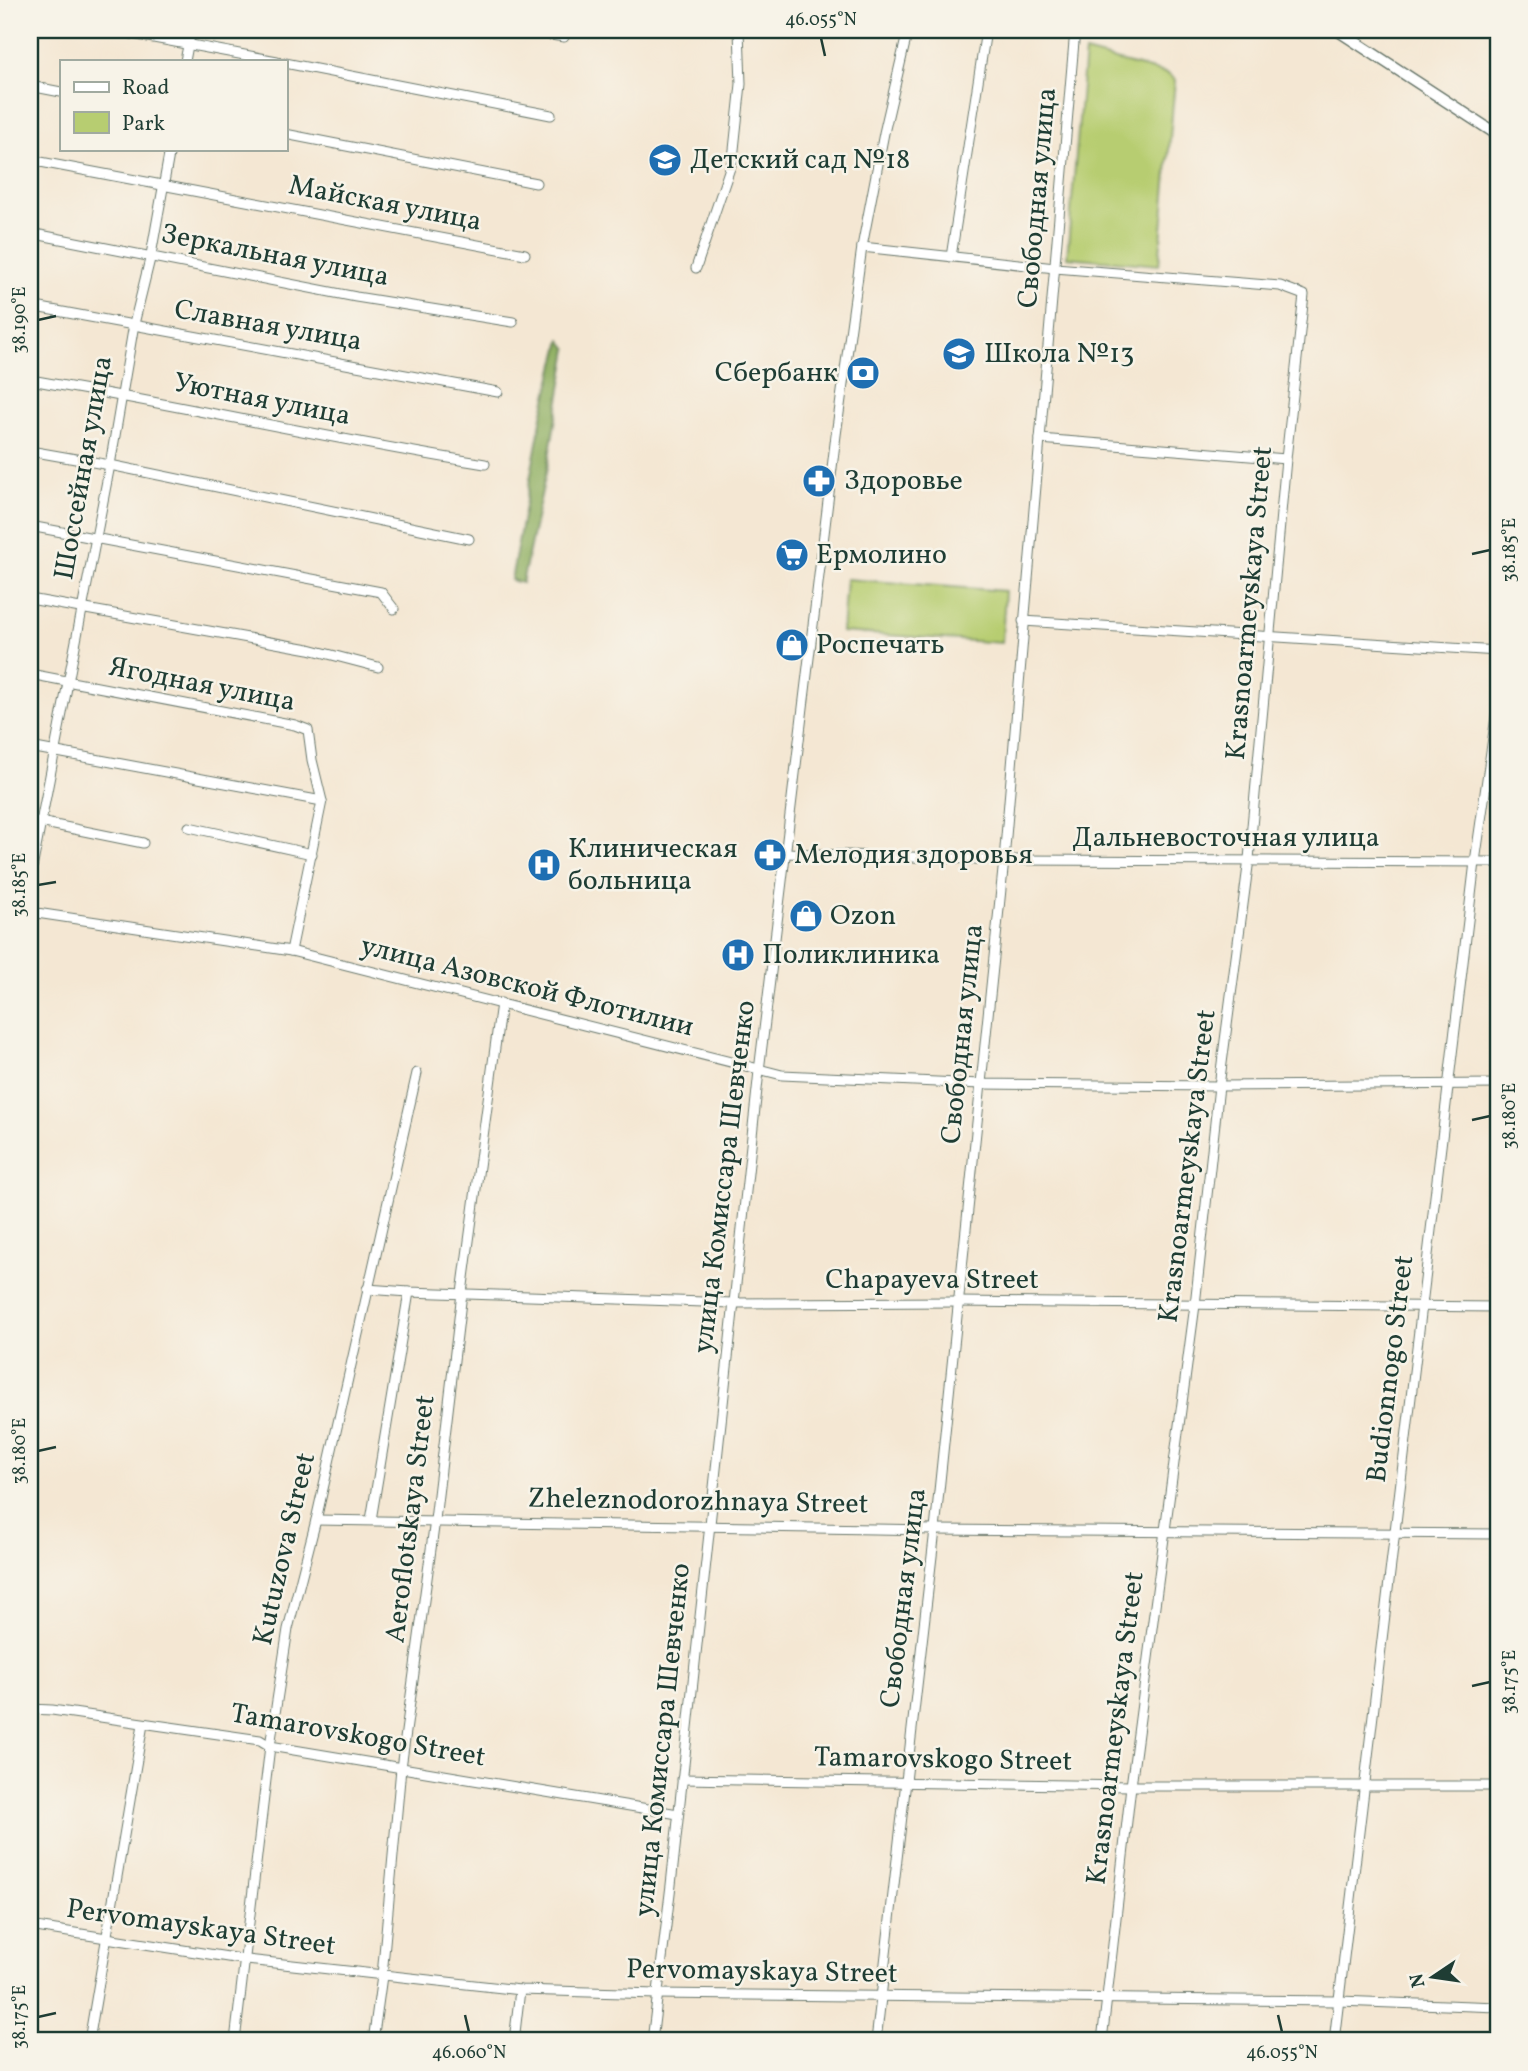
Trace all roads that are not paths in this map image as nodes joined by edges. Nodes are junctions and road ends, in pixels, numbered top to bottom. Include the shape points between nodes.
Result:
1 (111, 30) edge
2 (191, 30) edge
3 (519, 30) edge
4 (739, 30) edge
5 (908, 30) edge
6 (986, 30) edge
7 (1075, 30) edge
8 (1337, 30) edge
9 (564, 37) dead end
10 (188, 45) junction
11 (185, 60) edge
12 (271, 60) edge
13 (287, 63) edge
14 (30, 86) edge
15 (60, 92) edge
16 (551, 115) dead end
17 (287, 134) edge
18 (1498, 135) edge
19 (170, 150) edge
20 (30, 160) edge
21 (536, 183) dead end
22 (164, 184) junction
23 (30, 233) edge
24 (862, 247) junction
25 (525, 254) dead end
26 (151, 255) junction
27 (951, 257) junction
28 (696, 268) dead end
29 (1055, 268) junction
30 (30, 306) edge
31 (513, 322) dead end
32 (134, 324) junction
33 (30, 380) edge
34 (498, 391) dead end
35 (121, 395) junction
36 (1040, 439) junction
37 (30, 451) edge
38 (1286, 459) junction
39 (485, 464) dead end
40 (110, 465) junction
41 (30, 526) edge
42 (96, 538) junction
43 (469, 539) dead end
44 (30, 599) edge
45 (81, 609) junction
46 (394, 609) dead end
47 (1023, 621) junction
48 (1269, 637) junction
49 (1498, 651) edge
50 (378, 667) dead end
51 (30, 674) edge
52 (68, 681) junction
53 (1498, 703) edge
54 (30, 747) edge
55 (55, 751) junction
56 (322, 801) junction
57 (30, 820) edge
58 (41, 822) junction
59 (189, 827) dead end
60 (143, 843) dead end
61 (785, 853) junction
62 (312, 854) junction
63 (1249, 859) junction
64 (1003, 860) junction
65 (1475, 862) junction
66 (1498, 862) edge
67 (30, 879) edge
68 (30, 912) edge
69 (295, 952) junction
70 (501, 1003) junction
71 (759, 1071) junction
72 (417, 1073) dead end
73 (981, 1084) junction
74 (1450, 1084) junction
75 (1498, 1084) edge
76 (1219, 1086) junction
77 (367, 1289) junction
78 (409, 1292) junction
79 (462, 1293) junction
80 (958, 1302) junction
81 (733, 1303) junction
82 (1195, 1305) junction
83 (1421, 1306) junction
84 (1498, 1307) edge
85 (316, 1520) junction
86 (371, 1520) junction
87 (435, 1520) junction
88 (709, 1526) junction
89 (935, 1530) junction
90 (1164, 1530) junction
91 (1498, 1534) edge
92 (1395, 1535) junction
93 (30, 1709) edge
94 (143, 1724) junction
95 (270, 1746) junction
96 (401, 1768) junction
97 (682, 1779) junction
98 (905, 1783) junction
99 (1364, 1785) junction
100 (1130, 1786) junction
101 (1498, 1786) edge
102 (678, 1814) junction
103 (30, 1926) edge
104 (107, 1938) junction
105 (247, 1960) junction
106 (382, 1976) junction
107 (520, 1990) junction
108 (657, 1994) junction
109 (881, 1996) junction
110 (1107, 1997) junction
111 (1339, 2001) junction
112 (1498, 2007) edge
113 (89, 2041) edge
114 (235, 2041) edge
115 (373, 2041) edge
116 (514, 2041) edge
117 (652, 2041) edge
118 (877, 2041) edge
119 (1102, 2041) edge
120 (1334, 2041) edge

1 - 10 street
2 - 10 street
3 - 9 street
4 - 28 street via 741,84 733,159
5 - 24 street, улица Комиссара Шевченко
6 - 27 street
7 - 29 street, Свободная улица
8 - 18 street
10 - 11 street
10 - 12 street
13 - 16 street
14 - 15 street
17 - 21 street
19 - 22 street, Шоссейная улица
20 - 22 street, Майская улица
22 - 25 street, Майская улица
22 - 26 street, Шоссейная улица
23 - 26 street, Зеркальная улица
24 - 27 street
24 - 61 street, улица Комиссара Шевченко
26 - 31 street, Зеркальная улица via 356,297
26 - 32 street, Шоссейная улица
27 - 29 street
29 - 36 street, Свободная улица
29 - 38 street, Krasnoarmeyskaya Street via 1280,286 1304,295
30 - 32 street, Славная улица
32 - 34 street, Славная улица
32 - 35 street, Шоссейная улица
33 - 35 street, Уютная улица
35 - 39 street, Уютная улица
35 - 40 street, Шоссейная улица
36 - 38 street
36 - 47 street, Свободная улица
37 - 40 street
38 - 48 street, Krasnoarmeyskaya Street
40 - 42 street, Шоссейная улица
40 - 43 street
41 - 42 street
42 - 45 street, Шоссейная улица
42 - 46 street via 381,592
44 - 45 street
45 - 50 street via 309,649
45 - 52 street, Шоссейная улица
47 - 48 street
47 - 64 street, Свободная улица
48 - 49 street
48 - 63 street, Krasnoarmeyskaya Street
51 - 52 street, Ягодная улица
52 - 55 street, Шоссейная улица
52 - 56 street, Ягодная улица via 308,730
53 - 65 street, Budionnogo Street
54 - 55 street
55 - 56 street
55 - 58 street, Шоссейная улица
56 - 62 street, Ягодная улица
57 - 58 street
58 - 60 street
58 - 67 street, Шоссейная улица
59 - 62 street
61 - 64 street, Дальневосточная улица
61 - 71 street, улица Комиссара Шевченко
62 - 69 street, Ягодная улица
63 - 64 street, Дальневосточная улица
63 - 65 street, Дальневосточная улица
63 - 76 street, Krasnoarmeyskaya Street
64 - 73 street, Свободная улица
65 - 66 street, Дальневосточная улица
65 - 74 street, Budionnogo Street
68 - 69 street
69 - 70 street, улица Азовской Флотилии
70 - 71 street, улица Азовской Флотилии
70 - 79 street, Aeroflotskaya Street
71 - 73 street, улица Азовской Флотилии
71 - 81 street, улица Комиссара Шевченко
72 - 77 street, Kutuzova Street
73 - 76 street, улица Азовской Флотилии
73 - 80 street, Свободная улица
74 - 75 street, улица Азовской Флотилии
74 - 76 street, улица Азовской Флотилии
74 - 83 street, Budionnogo Street
76 - 82 street, Krasnoarmeyskaya Street
77 - 78 street, Chapayeva Street
77 - 85 street, Kutuzova Street
78 - 79 street, Chapayeva Street
78 - 86 street
79 - 81 street, Chapayeva Street
79 - 87 street, Aeroflotskaya Street
80 - 81 street, Chapayeva Street
80 - 82 street, Chapayeva Street
80 - 89 street, Свободная улица
81 - 88 street, улица Комиссара Шевченко
82 - 83 street, Chapayeva Street
82 - 90 street, Krasnoarmeyskaya Street
83 - 84 street, Chapayeva Street
83 - 92 street, Budionnogo Street
85 - 86 street, Zheleznodorozhnaya Street
85 - 95 street, Kutuzova Street via 288,1629
86 - 87 street, Zheleznodorozhnaya Street
87 - 88 street, Zheleznodorozhnaya Street
87 - 96 street, Aeroflotskaya Street
88 - 89 street, Zheleznodorozhnaya Street
88 - 97 street, улица Комиссара Шевченко
89 - 90 street, Zheleznodorozhnaya Street
89 - 98 street, Свободная улица
90 - 92 street, Zheleznodorozhnaya Street
90 - 100 street, Krasnoarmeyskaya Street
91 - 92 street, Zheleznodorozhnaya Street
92 - 99 street, Budionnogo Street
93 - 94 street, Tamarovskogo Street
94 - 95 street, Tamarovskogo Street via 260,1740
94 - 104 street
95 - 96 street, Tamarovskogo Street
95 - 105 street, Kutuzova Street
96 - 102 street, Tamarovskogo Street
96 - 106 street, Aeroflotskaya Street
97 - 98 street, Tamarovskogo Street
97 - 102 street, улица Комиссара Шевченко
98 - 100 street, Tamarovskogo Street
98 - 109 street, Свободная улица
99 - 100 street, Tamarovskogo Street
99 - 101 street, Tamarovskogo Street
99 - 111 street, Budionnogo Street
100 - 110 street, Krasnoarmeyskaya Street
102 - 108 street, улица Комиссара Шевченко
103 - 104 street, Pervomayskaya Street
104 - 105 street, Pervomayskaya Street
104 - 113 street
105 - 106 street, Pervomayskaya Street
105 - 114 street, Kutuzova Street
106 - 107 street, Pervomayskaya Street
106 - 115 street, Aeroflotskaya Street
107 - 108 street, Pervomayskaya Street
107 - 116 street
108 - 109 street, Pervomayskaya Street
108 - 117 street, улица Комиссара Шевченко
109 - 110 street, Pervomayskaya Street
109 - 118 street, Свободная улица
110 - 111 street, Pervomayskaya Street
110 - 119 street, Krasnoarmeyskaya Street
111 - 112 street, Pervomayskaya Street
111 - 120 street, Budionnogo Street

